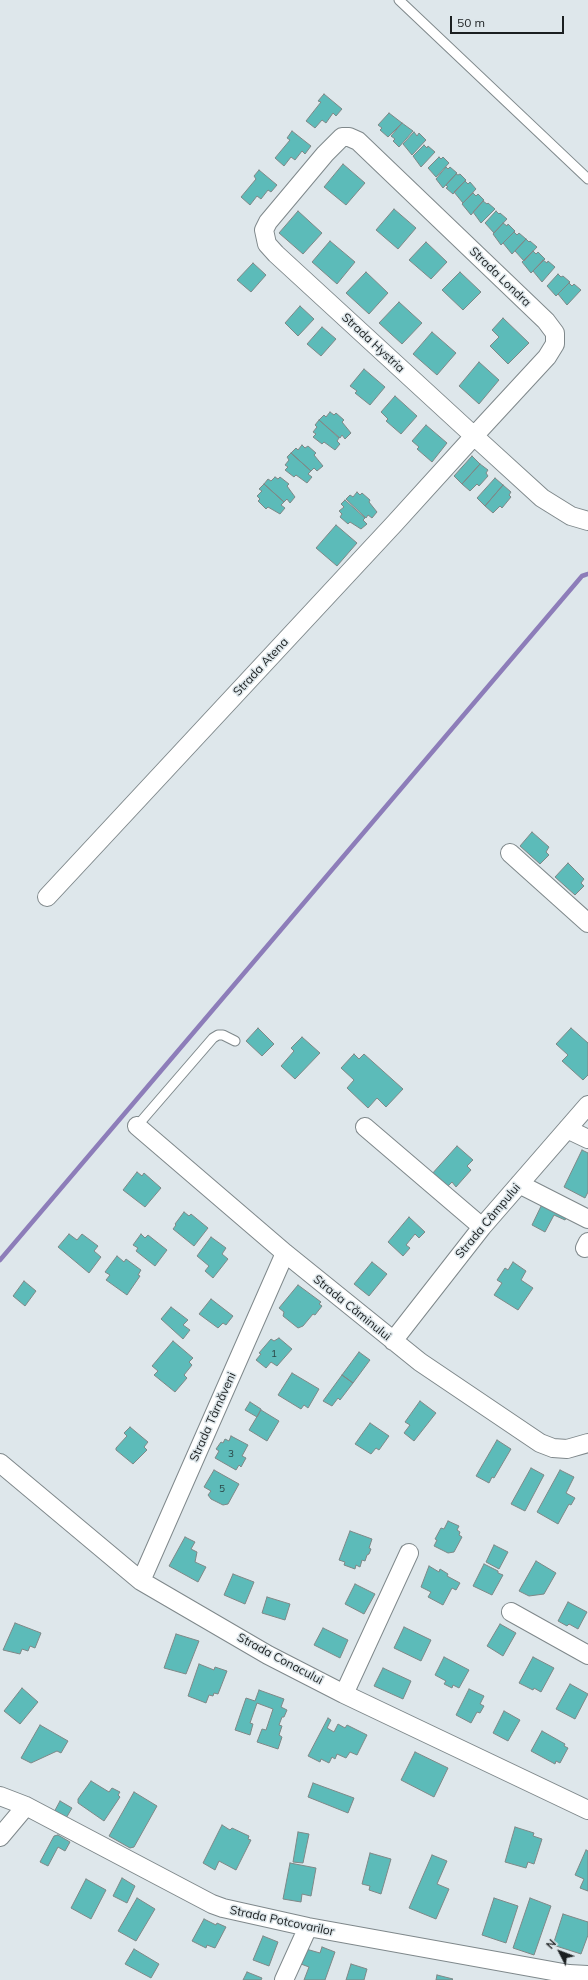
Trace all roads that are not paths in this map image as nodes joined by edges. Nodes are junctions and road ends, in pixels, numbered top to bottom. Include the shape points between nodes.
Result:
1 (399, 0) edge
2 (342, 137) joint
3 (588, 179) edge
4 (474, 436) junction
5 (588, 521) edge
6 (510, 853) dead end
7 (47, 897) dead end
8 (588, 923) edge
9 (235, 1041) dead end
10 (588, 1105) edge
11 (138, 1126) joint
12 (364, 1127) dead end
13 (567, 1129) junction
14 (588, 1139) edge
15 (519, 1184) junction
16 (588, 1219) edge
17 (482, 1227) junction
18 (285, 1253) junction
19 (393, 1341) junction
20 (588, 1443) edge
21 (0, 1463) edge
22 (410, 1553) dead end
23 (141, 1581) junction
24 (510, 1612) dead end
25 (588, 1655) edge
26 (344, 1694) junction
27 (0, 1796) edge
28 (26, 1806) junction
29 (588, 1810) edge
30 (0, 1837) edge
31 (308, 1927) junction
32 (588, 1975) edge
33 (284, 1980) edge

1 - 3 lane
2 - 4 street, Strada Hystria via 268,222 264,230 267,244
2 - 4 street, Strada Londra via 358,141 546,321 555,333 555,344 547,357
4 - 5 street, Strada Hystria via 542,498 571,516
4 - 7 street, Strada Atena
6 - 8 street
9 - 11 lane via 224,1035 213,1038
10 - 13 street, Strada Câmpului
11 - 18 street, Strada Căminului
12 - 17 street
13 - 14 street
13 - 15 street, Strada Câmpului
15 - 16 street
15 - 17 street, Strada Câmpului
17 - 19 street, Strada Câmpului
18 - 19 street, Strada Căminului
18 - 23 street, Strada Târnăveni
19 - 20 street, Strada Căminului via 540,1443 567,1450
21 - 23 street, Strada Conacului
22 - 26 street
23 - 26 street, Strada Conacului via 268,1655
24 - 25 street
26 - 29 street, Strada Conacului
27 - 28 street, Strada Potcovarilor
28 - 30 street
28 - 31 street, Strada Potcovarilor via 212,1904
31 - 32 street, Strada Potcovarilor via 569,1974
31 - 33 street

